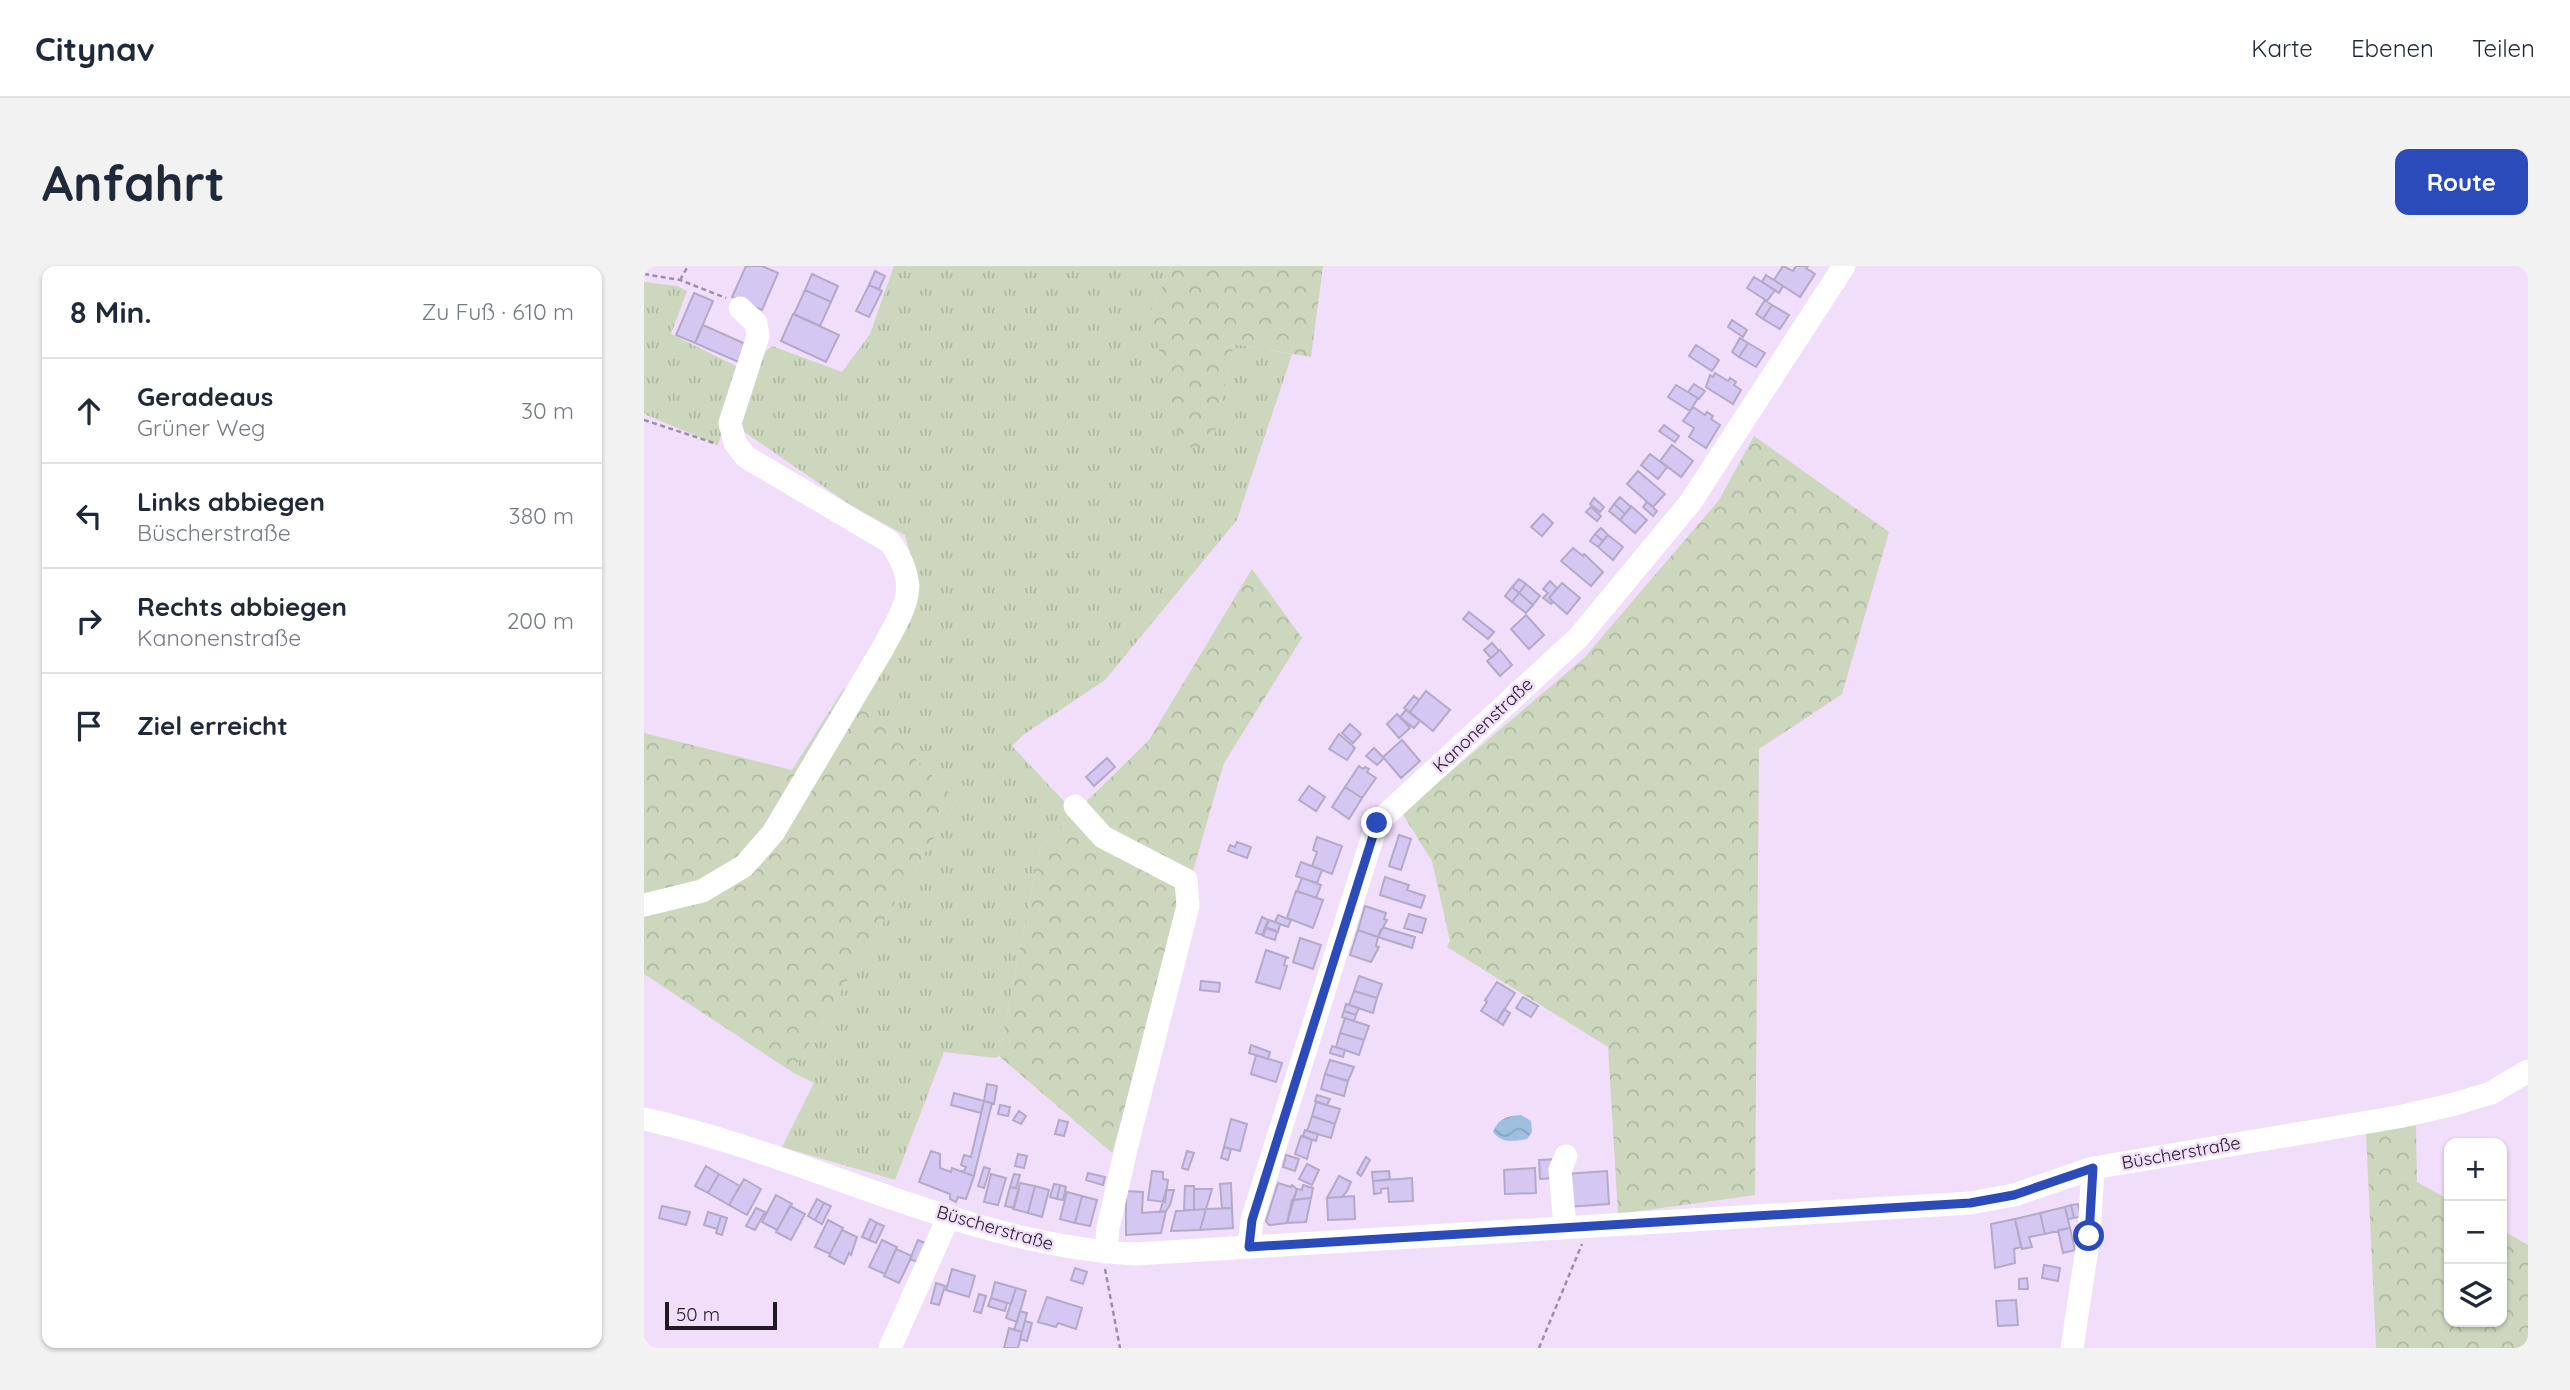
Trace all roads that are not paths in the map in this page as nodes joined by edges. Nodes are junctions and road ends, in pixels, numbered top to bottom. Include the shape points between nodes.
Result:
1 (1844, 266) edge
2 (740, 309) road end
3 (1075, 806) dead end
4 (644, 905) edge
5 (2528, 1071) edge
6 (644, 1119) edge
7 (1566, 1156) dead end
8 (2093, 1168) junction
9 (949, 1216) junction
10 (1564, 1227) junction
11 (1249, 1247) junction
12 (1106, 1252) junction
13 (890, 1348) edge
14 (2072, 1348) edge

1 - 11 street, Kanonenstraße via 1690,503 1578,638 1377,823 1252,1220
2 - 4 street via 757,323 758,336 730,423 735,443 746,457 890,542 904,562 910,586 883,648 773,833 744,866 702,891
3 - 12 street via 1103,837 1186,880 1188,906 1128,1141
5 - 8 street, Büscherstraße via 2491,1093 2398,1117
6 - 9 street, Büscherstraße via 695,1130
7 - 10 street via 1560,1170
8 - 10 street, Büscherstraße via 2014,1195 1970,1203
8 - 14 street via 2089,1236
9 - 12 street, Büscherstraße via 1035,1242
9 - 13 street
10 - 11 street, Büscherstraße
11 - 12 street, Büscherstraße

